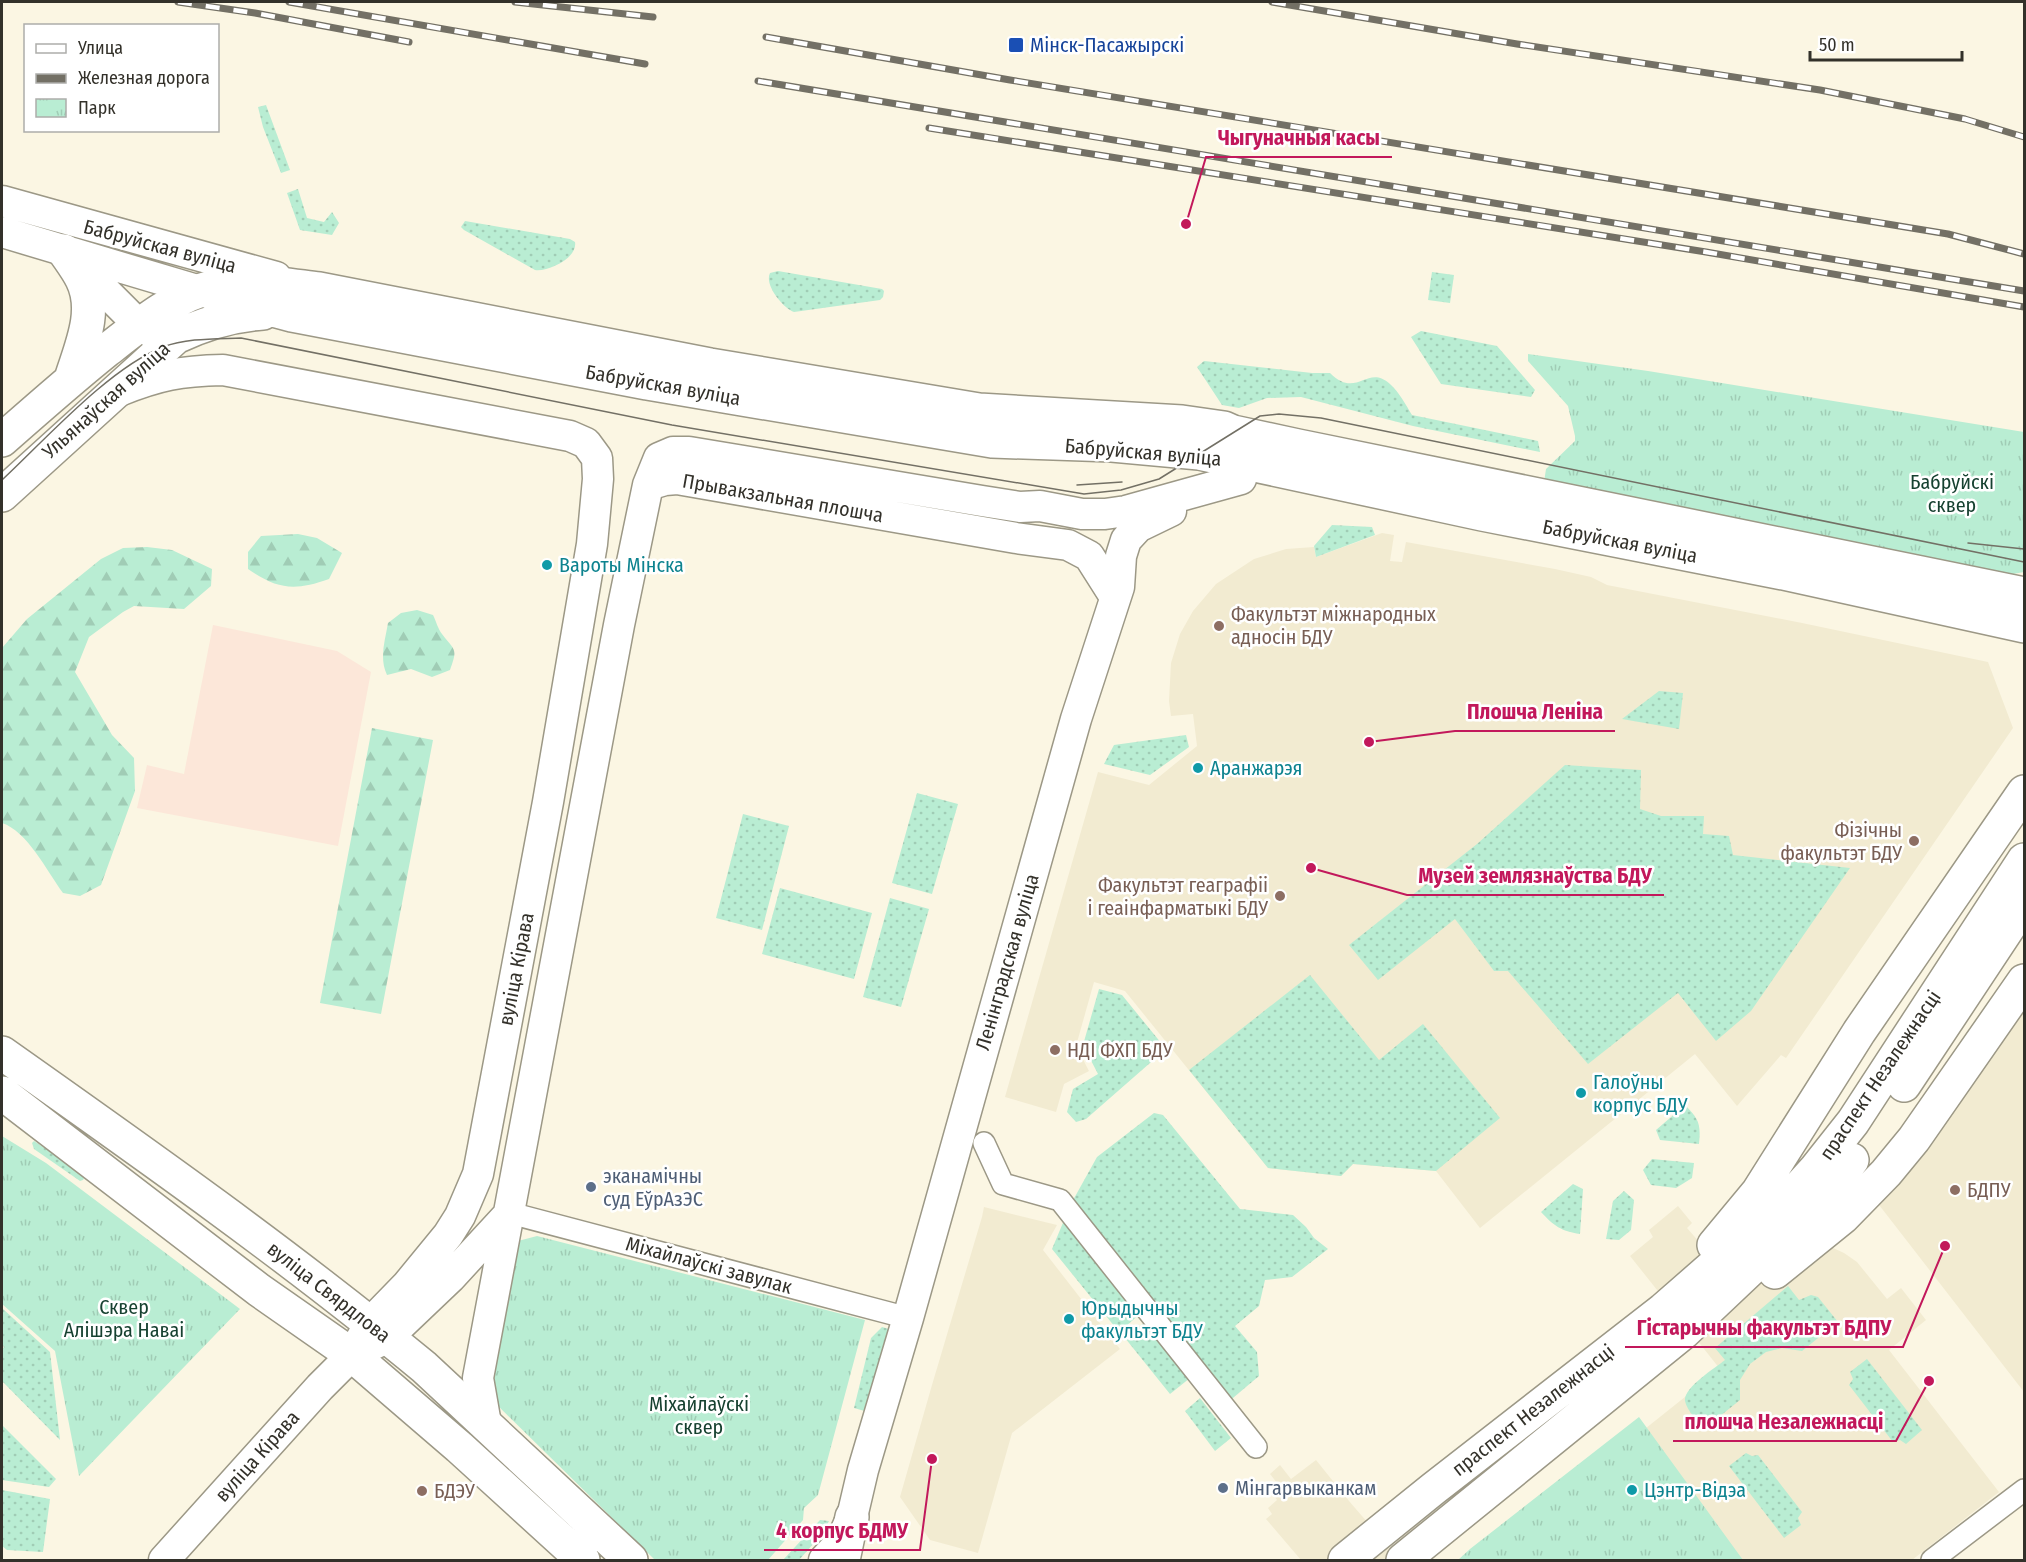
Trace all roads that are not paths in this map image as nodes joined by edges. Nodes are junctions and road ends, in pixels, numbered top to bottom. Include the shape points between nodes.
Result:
1 (2, 201) edge
2 (2, 232) edge
3 (64, 251) junction
4 (319, 289) junction
5 (200, 291) junction
6 (292, 315) junction
7 (139, 325) junction
8 (168, 343) junction
9 (223, 370) junction
10 (71, 379) junction
11 (111, 394) junction
12 (2, 440) edge
13 (1263, 463) junction
14 (648, 485) junction
15 (2, 495) edge
16 (1082, 514) junction
17 (592, 544) junction
18 (634, 554) junction
19 (2025, 594) edge
20 (1114, 597) junction
21 (2025, 626) edge
22 (2025, 792) edge
23 (2025, 860) edge
24 (2025, 904) edge
25 (1963, 975) junction
26 (2025, 981) edge
27 (2, 1053) edge
28 (2, 1093) edge
29 (984, 1143) dead end
30 (510, 1213) junction
31 (908, 1318) junction
32 (1673, 1321) junction
33 (379, 1330) junction
34 (352, 1355) junction
35 (486, 1424) junction
36 (1256, 1446) dead end
37 (2025, 1490) edge
38 (852, 1517) junction
39 (164, 1560) edge
40 (583, 1560) edge
41 (631, 1560) edge
42 (824, 1560) edge
43 (843, 1560) edge
44 (1345, 1560) edge
45 (1403, 1560) edge
46 (1932, 1560) edge

1 - 4 street, Бабруйская вуліца
2 - 3 street, Бабруйская вуліца
3 - 5 street, Бабруйская вуліца
3 - 7 street
3 - 10 main road via 82,278 90,309
4 - 5 main road, Бабруйская вуліца via 255,282
4 - 13 main road, Бабруйская вуліца via 710,365 979,410 1224,428 1233,432
5 - 6 main road
5 - 7 main road, Ульянаўская вуліца via 172,303
6 - 8 main road, Ульянаўская вуліца via 231,315 202,324
6 - 13 main road, Бабруйская вуліца via 647,383 992,441 1112,445
7 - 8 street
7 - 10 main road, Ульянаўская вуліца
8 - 9 street
8 - 11 main road, Ульянаўская вуліца
9 - 11 street via 185,371
9 - 17 street, вуліца Кірава via 570,436 586,443 597,458
10 - 12 main road, Ульянаўская вуліца
11 - 15 main road, Ульянаўская вуліца
13 - 16 street, Прывакзальная плошча via 1126,511
13 - 19 main road, Бабруйская вуліца
13 - 20 street, Ленінградская вуліца via 1138,527 1126,540
13 - 21 main road, Бабруйская вуліца via 1482,514 1783,573
14 - 16 street, Прывакзальная плошча via 659,458 673,452 689,452
14 - 18 street, вуліца Кірава
14 - 20 street, Прывакзальная плошча via 677,479 1068,545 1089,556
16 - 20 street via 1104,545
17 - 18 street via 605,536 616,536 627,542
17 - 33 street, вуліца Кірава via 478,1174 460,1216 407,1285
18 - 30 street, вуліца Кірава
20 - 31 street, Ленінградская вуліца via 1076,719
22 - 32 main road via 1859,1032
23 - 25 main road, праспект Незалежнасці
24 - 25 main road, праспект Незалежнасці
25 - 32 main road, праспект Незалежнасці via 1864,1144 1812,1210
26 - 32 main road via 1914,1139 1843,1217 1780,1268
27 - 33 main road, вуліца Свярдлова via 184,1182
28 - 34 main road, вуліца Свярдлова
29 - 36 street via 1004,1184 1060,1200
30 - 31 street, Міхайлаўскі завулак
30 - 33 street, вуліца Кірава via 450,1278
30 - 35 street, вуліца Кірава via 478,1378
31 - 38 street, Ленінградская вуліца
32 - 44 main road, праспект Незалежнасці via 1433,1489
32 - 45 main road, праспект Незалежнасці
33 - 34 street, вуліца Кірава
33 - 35 main road, вуліца Свярдлова
34 - 39 street, вуліца Кірава
34 - 40 main road, вуліца Свярдлова
35 - 41 main road, вуліца Свярдлова
37 - 46 street
38 - 42 street, Ленінградская вуліца via 840,1543
38 - 43 main road

